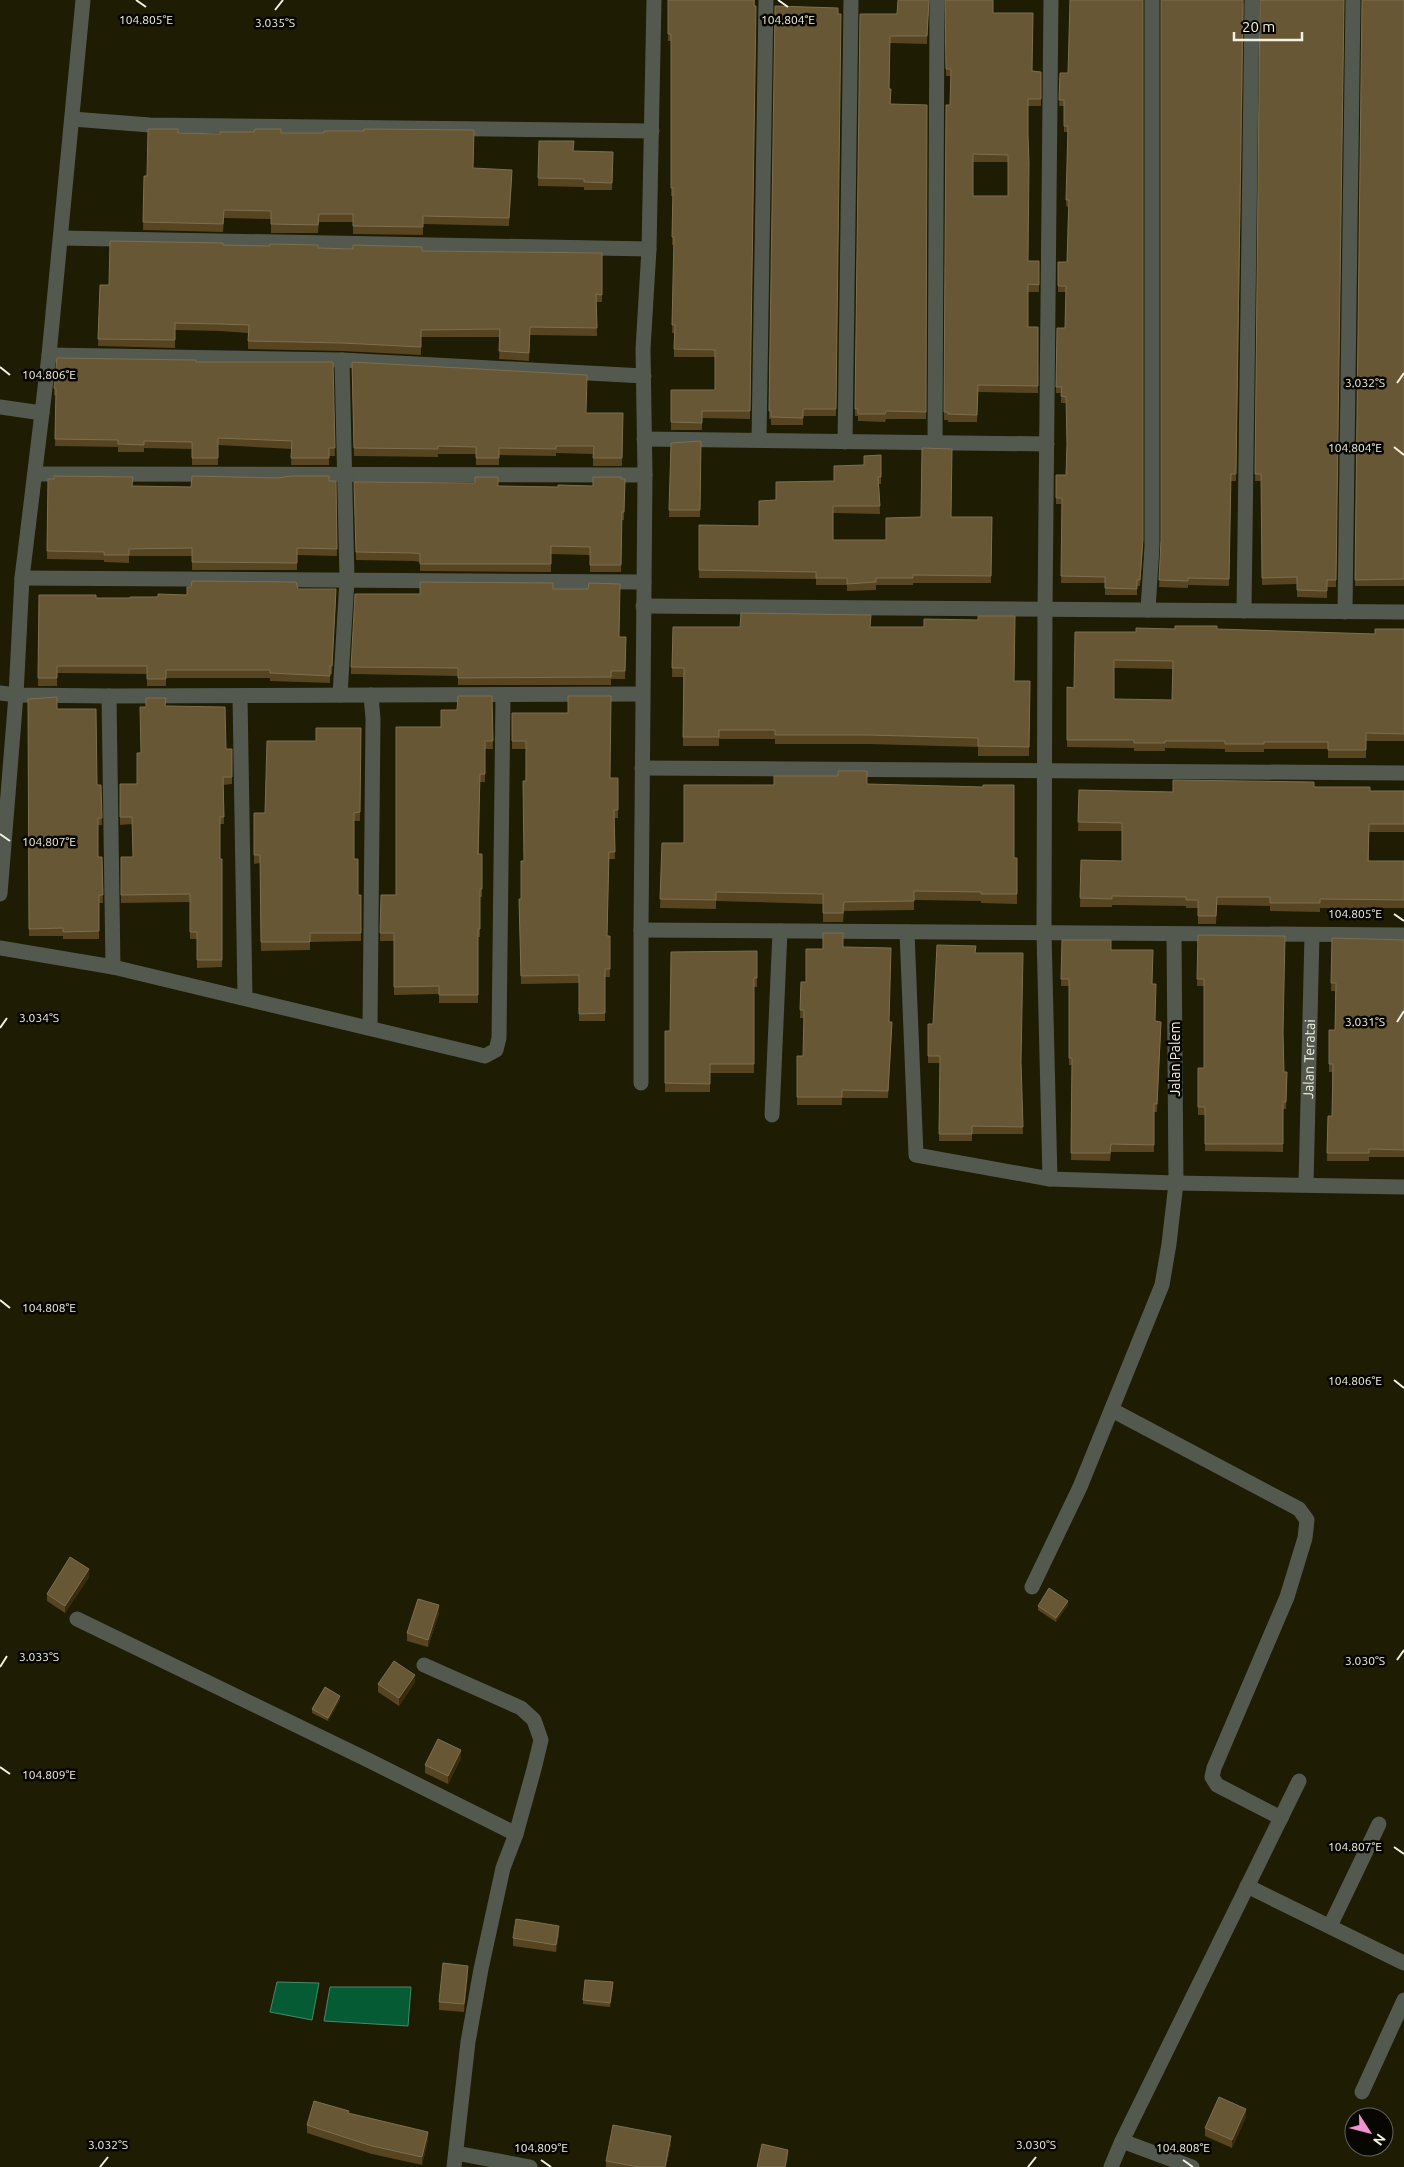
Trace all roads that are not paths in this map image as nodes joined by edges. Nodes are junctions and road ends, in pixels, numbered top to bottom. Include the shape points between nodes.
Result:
1 (83, 0) edge
2 (654, 0) edge
3 (766, 0) edge
4 (851, 0) edge
5 (937, 0) edge
6 (1051, 0) edge
7 (1152, 0) edge
8 (1252, 0) edge
9 (1354, 0) edge
10 (72, 119) junction
11 (652, 131) junction
12 (61, 238) junction
13 (649, 250) junction
14 (49, 355) junction
15 (342, 360) junction
16 (644, 376) junction
17 (0, 407) edge
18 (42, 413) junction
19 (644, 438) junction
20 (759, 440) junction
21 (845, 442) junction
22 (935, 443) junction
23 (1047, 444) junction
24 (35, 474) junction
25 (345, 475) junction
26 (645, 475) junction
27 (22, 578) junction
28 (347, 580) junction
29 (644, 582) junction
30 (643, 606) junction
31 (1045, 609) junction
32 (1148, 610) junction
33 (1244, 611) junction
34 (1345, 612) junction
35 (1404, 612) edge
36 (0, 693) edge
37 (642, 694) junction
38 (16, 695) junction
39 (340, 695) junction
40 (371, 695) junction
41 (503, 695) junction
42 (108, 696) junction
43 (240, 696) junction
44 (642, 768) junction
45 (1046, 770) junction
46 (1404, 773) edge
47 (0, 894) edge
48 (641, 930) junction
49 (780, 931) junction
50 (907, 932) junction
51 (1044, 933) junction
52 (1174, 934) junction
53 (1312, 935) junction
54 (1404, 935) edge
55 (0, 948) edge
56 (113, 967) junction
57 (245, 998) junction
58 (370, 1027) junction
59 (641, 1083) dead end
60 (772, 1115) dead end
61 (1050, 1179) junction
62 (1176, 1183) junction
63 (1306, 1184) junction
64 (1404, 1187) edge
65 (1112, 1410) junction
66 (1032, 1587) dead end
67 (77, 1619) dead end
68 (424, 1665) dead end
69 (1299, 1781) dead end
70 (1281, 1818) junction
71 (1379, 1824) dead end
72 (516, 1834) junction
73 (1247, 1886) junction
74 (1330, 1926) junction
75 (1404, 1964) edge
76 (1404, 2000) edge
77 (1362, 2092) dead end
78 (1122, 2141) junction
79 (455, 2160) edge
80 (530, 2167) edge
81 (1111, 2167) edge
82 (1192, 2167) edge

1 - 10 street
2 - 11 street
3 - 20 street
4 - 21 street
5 - 22 street
6 - 23 street
7 - 32 street via 1152,546
8 - 33 street
9 - 34 street
10 - 11 street via 150,125
10 - 12 street
11 - 13 street
12 - 13 street
12 - 14 street
13 - 16 street
14 - 15 street
14 - 18 street
15 - 16 street
15 - 25 street
16 - 19 street
17 - 18 street
18 - 24 street
19 - 20 street
19 - 26 street
20 - 21 street
21 - 22 street
22 - 23 street
23 - 31 street
24 - 25 street
24 - 27 street
25 - 26 street
25 - 28 street
26 - 29 street
27 - 28 street
27 - 38 street
28 - 29 street
28 - 39 street
29 - 30 street
30 - 31 street
30 - 37 street
31 - 32 street
31 - 45 street
32 - 33 street
33 - 34 street
34 - 35 street
36 - 38 street
37 - 41 street
37 - 44 street
38 - 42 street
38 - 47 street
39 - 40 street
39 - 43 street
40 - 41 street
40 - 58 street
41 - 58 street via 499,1038 496,1050 485,1056
42 - 43 street
42 - 56 street
43 - 57 street
44 - 45 street
44 - 48 street
45 - 46 street
45 - 51 street
48 - 49 street
48 - 59 street
49 - 50 street
49 - 60 street
50 - 51 street
50 - 61 street via 916,1155
51 - 52 street
51 - 61 street
52 - 53 street
52 - 62 street, Jalan Palem
53 - 54 street
53 - 63 street, Jalan Teratai
55 - 56 street
56 - 57 street
57 - 58 street
61 - 62 street
62 - 63 street
62 - 65 street, Jalan Palem via 1162,1285
63 - 64 street
65 - 66 street, Jalan Palem via 1080,1487
65 - 70 street via 1299,1509 1307,1520 1306,1538 1287,1597 1212,1777 1217,1785
67 - 72 street
68 - 72 street via 522,1708 534,1720 541,1740
69 - 70 street
70 - 73 street
71 - 74 street
72 - 79 street via 504,1868 481,1969 468,2042
73 - 74 street
73 - 78 street
74 - 75 street
76 - 77 street
78 - 81 street
78 - 82 street
79 - 80 street

